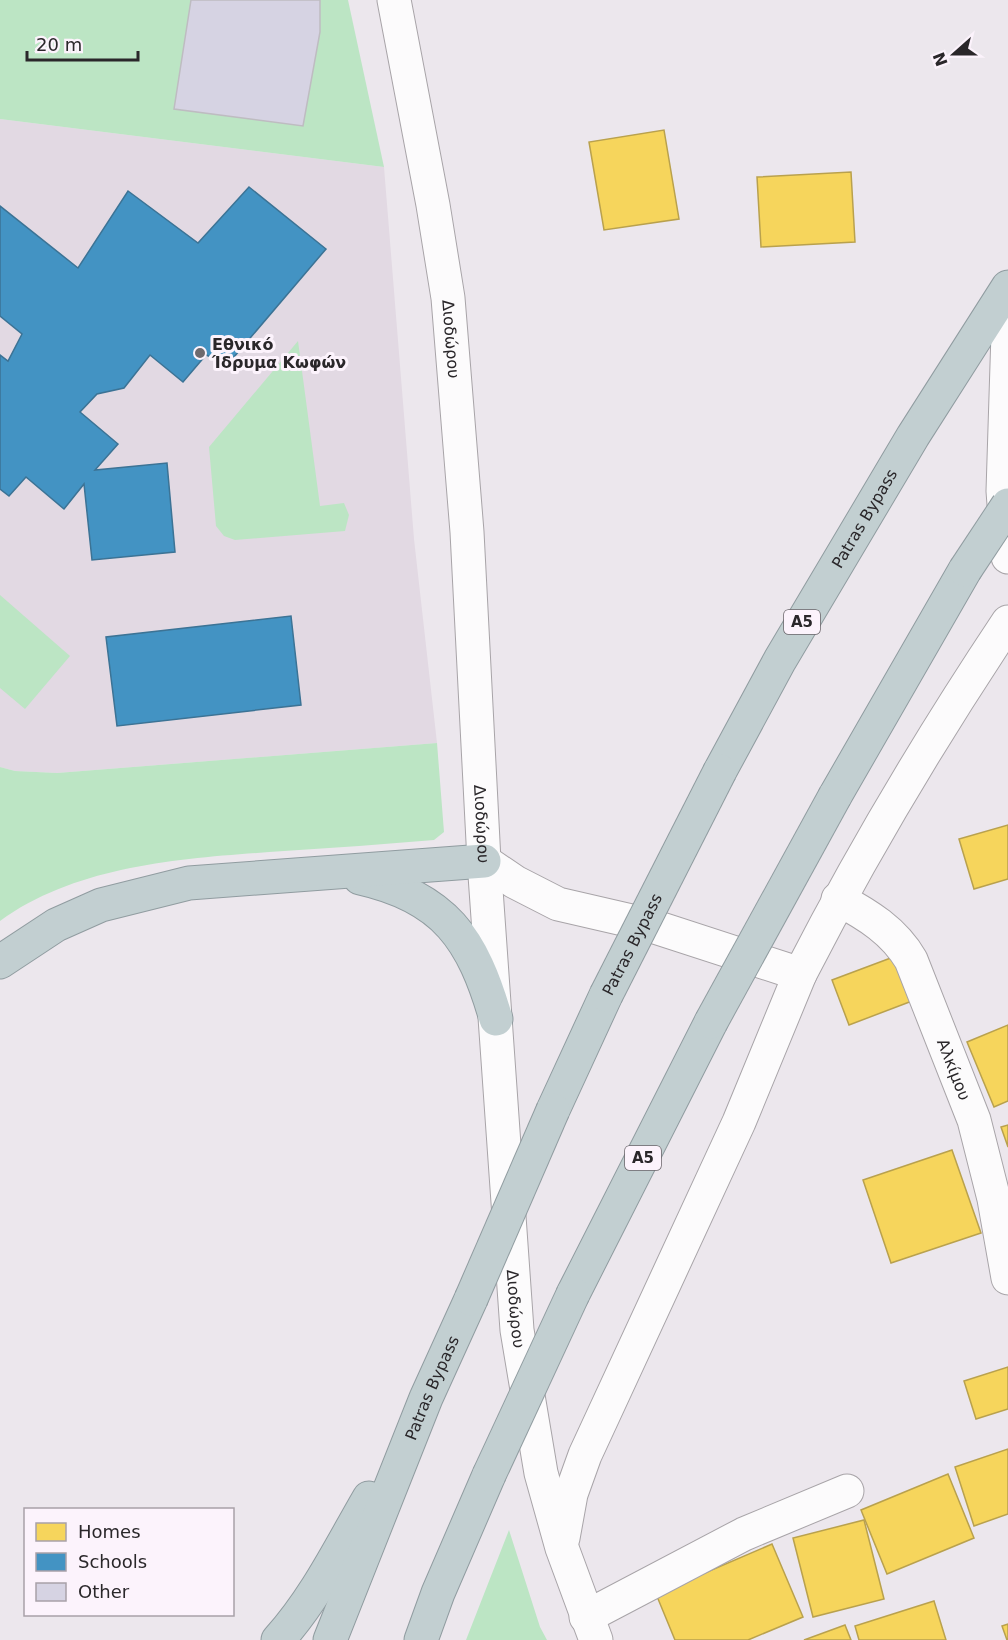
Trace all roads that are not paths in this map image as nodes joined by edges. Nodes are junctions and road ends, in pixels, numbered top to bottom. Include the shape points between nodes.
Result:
1 (394, 0) edge
2 (1008, 287) edge
3 (993, 333) edge
4 (1008, 505) edge
5 (1008, 556) edge
6 (1008, 622) edge
7 (484, 861) junction
8 (320, 872) junction
9 (838, 899) junction
10 (0, 962) edge
11 (800, 974) junction
12 (496, 1019) junction
13 (1008, 1278) edge
14 (426, 1398) junction
15 (847, 1491) dead end
16 (562, 1548) junction
17 (591, 1628) edge
18 (278, 1640) edge
19 (330, 1640) edge
20 (421, 1640) edge

1 - 7 street, Διοδώρου via 448,298 467,532
2 - 3 highway, Patras Bypass / Α5
3 - 5 street
3 - 14 highway, Patras Bypass / Α5, bridge via 780,660 720,771 606,995
4 - 20 highway, Α5, bridge via 965,570 835,796 711,1022 573,1293 489,1475
6 - 9 street via 957,697
7 - 8 highway
7 - 11 street via 558,904 670,931
7 - 12 street, Διοδώρου
8 - 10 highway via 189,883 141,893 56,925
8 - 12 highway via 399,888 439,914 477,963
9 - 11 street
9 - 13 street, Αλκίμου via 888,930 901,942 911,960 974,1120
11 - 16 street via 739,1122 585,1455 571,1494
12 - 16 street, Διοδώρου via 517,1330 541,1473
14 - 18 highway via 316,1589
14 - 19 highway, Patras Bypass / Α5
15 - 17 street via 744,1534
16 - 17 street, Διοδώρου

